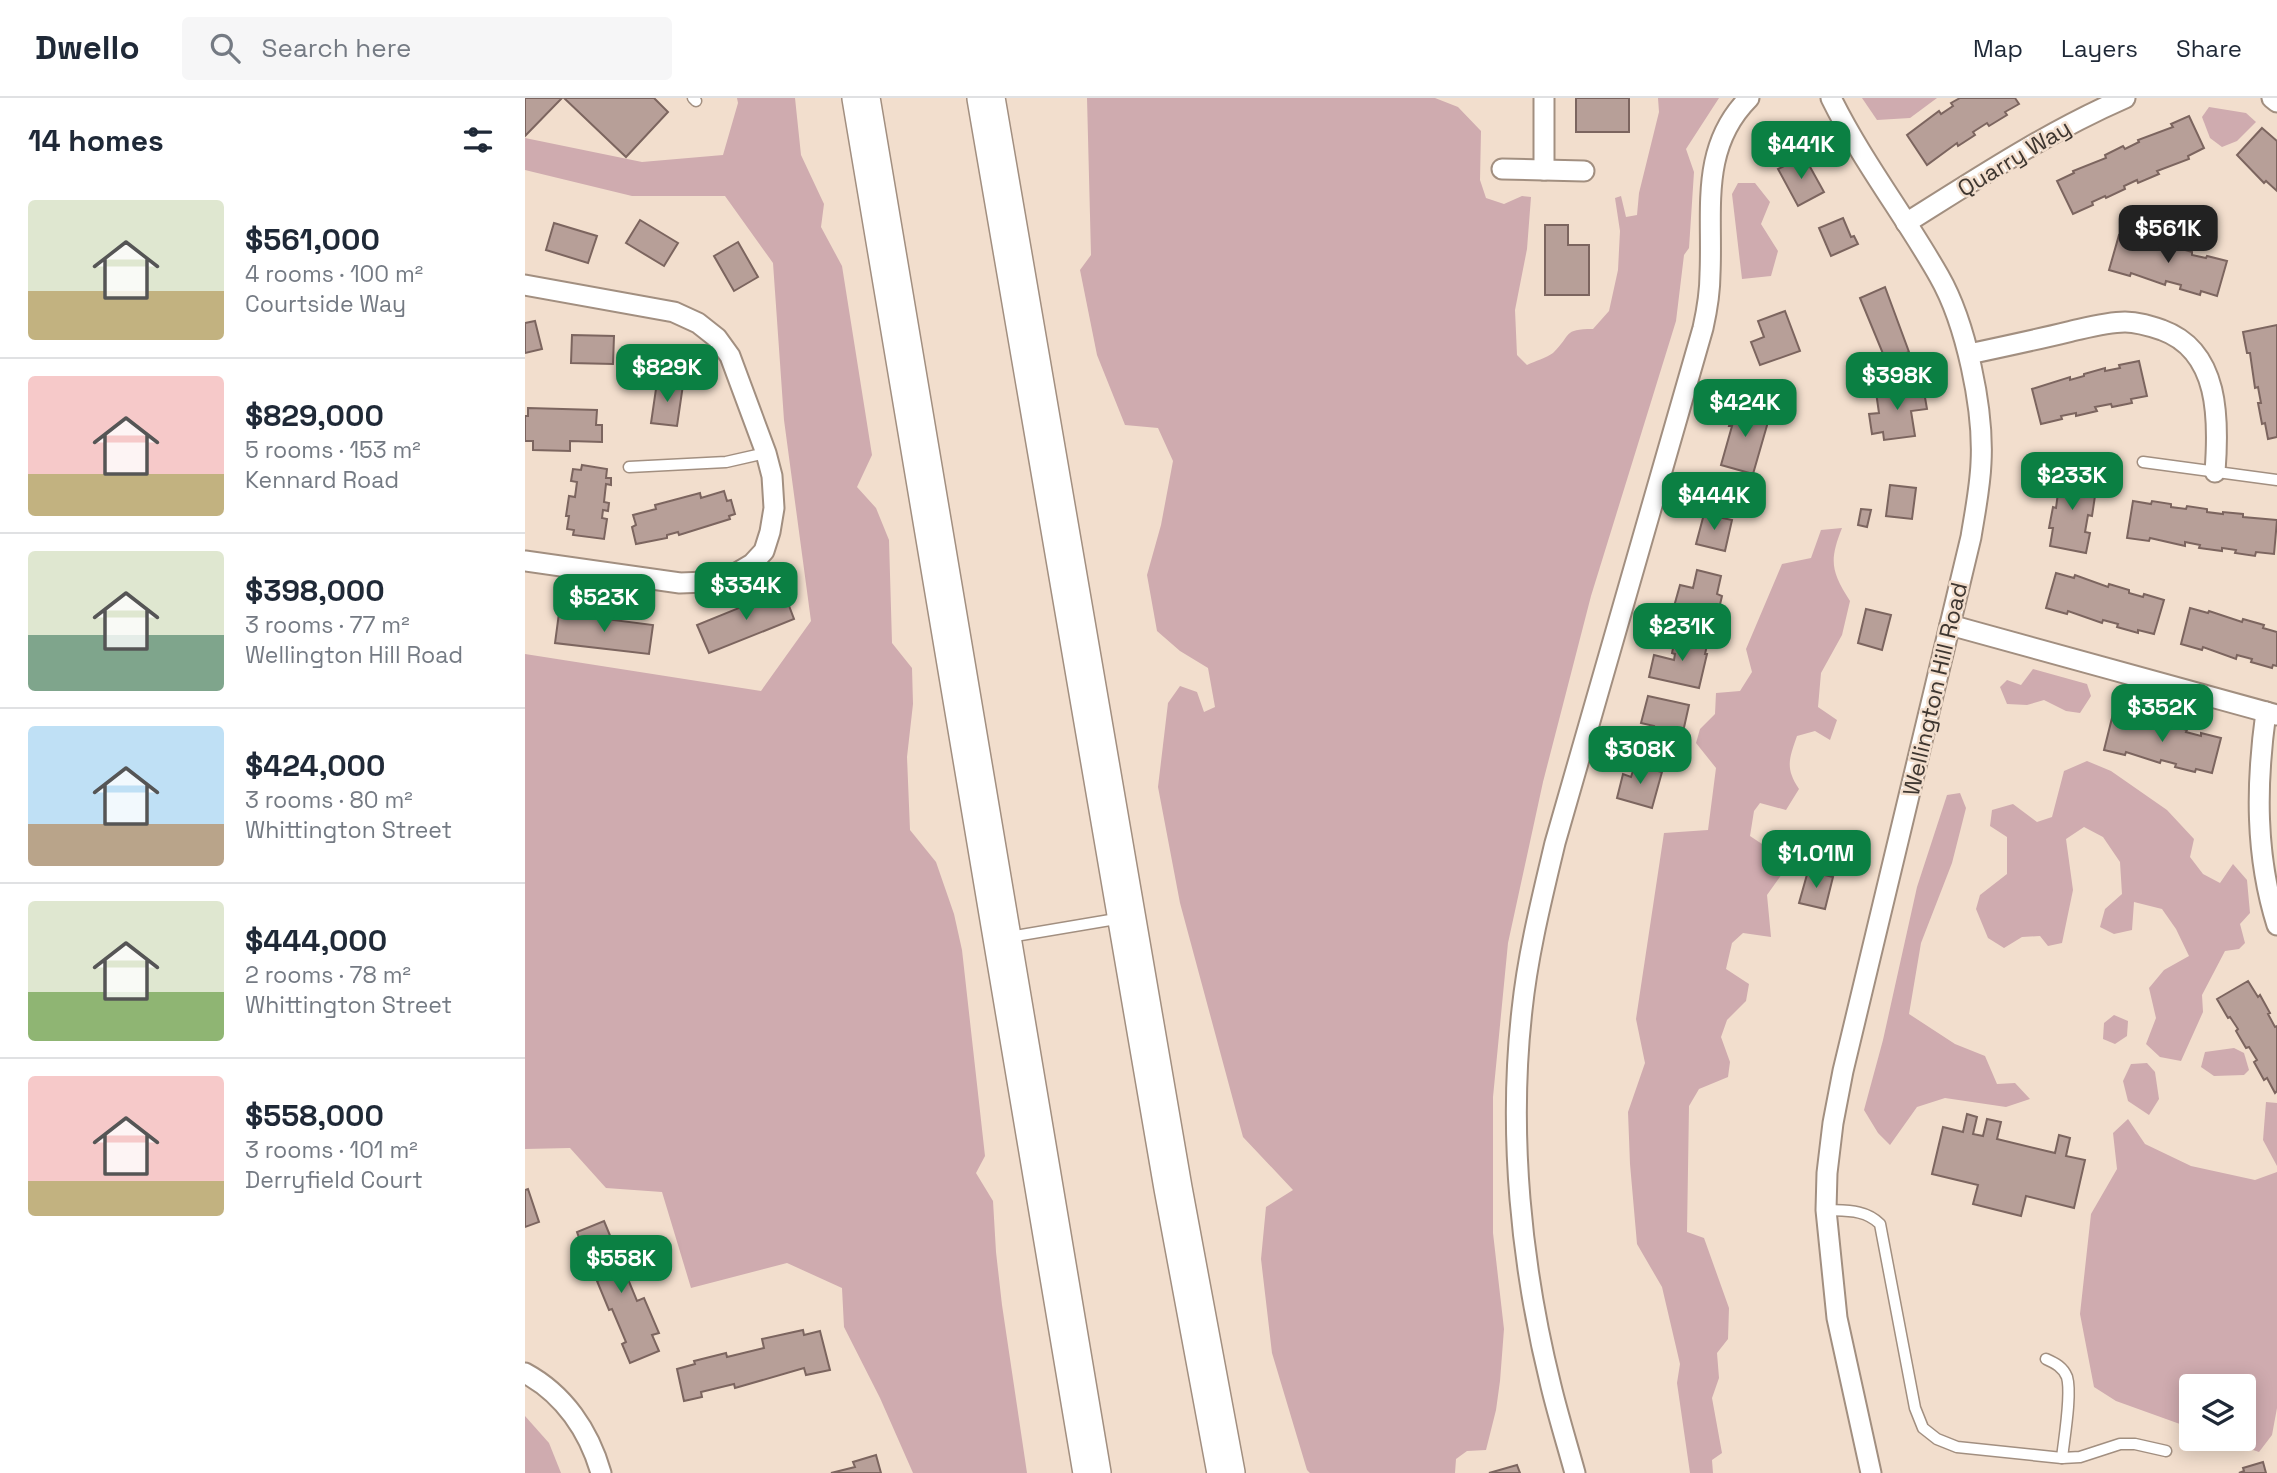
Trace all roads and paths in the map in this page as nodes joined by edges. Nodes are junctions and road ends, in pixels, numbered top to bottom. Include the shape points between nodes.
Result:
1 (861, 98) edge
2 (986, 98) edge
3 (1544, 98) edge
4 (1749, 98) edge
5 (1831, 98) edge
6 (2125, 98) edge
7 (2272, 98) edge
8 (2277, 102) edge
9 (1502, 169) dead end
10 (1544, 170) junction
11 (1584, 171) dead end
12 (1906, 223) junction
13 (525, 285) edge
14 (1969, 354) junction
15 (766, 453) junction
16 (2143, 462) dead end
17 (629, 467) dead end
18 (2215, 472) junction
19 (2277, 480) edge
20 (525, 561) edge
21 (1950, 625) junction
22 (2271, 713) edge
23 (1127, 917) junction
24 (2277, 925) edge
25 (1001, 939) junction
26 (1826, 1210) junction
27 (2046, 1359) dead end
28 (525, 1373) edge
29 (2166, 1451) dead end
30 (2062, 1458) junction
31 (601, 1473) edge
32 (1092, 1473) edge
33 (1226, 1473) edge
34 (1575, 1473) edge
35 (1871, 1473) edge

1 - 25 highway
2 - 23 highway
3 - 10 street
4 - 34 street via 1728,122 1719,146 1710,195 1711,272 1703,328 1555,843 1522,1010 1518,1129 1524,1234 1551,1385
5 - 12 street, Wellington Hill Road
6 - 12 street, Quarry Way via 2018,152
7 - 8 street
9 - 10 street
10 - 11 street
12 - 14 street, Wellington Hill Road via 1940,278
13 - 15 street via 647,306 698,323 730,356
14 - 18 street via 2125,322 2169,332 2187,343 2208,375 2217,417
14 - 21 street, Wellington Hill Road via 1982,460 1971,537
15 - 17 lane via 726,462
15 - 20 street via 772,476 770,532 764,551 730,577 680,583
16 - 18 lane
18 - 19 lane
21 - 22 street
21 - 26 street, Wellington Hill Road via 1843,1071 1833,1123
22 - 24 street via 2258,781 2258,812 2265,877
23 - 25 lane
23 - 33 highway
25 - 32 highway
26 - 30 lane via 1861,1212 1880,1224 1915,1408 1923,1428 1957,1447
26 - 35 street, Wellington Hill Road via 1837,1318
27 - 30 lane via 2059,1364 2067,1378
28 - 31 street via 572,1413 586,1433
29 - 30 lane via 2120,1444

